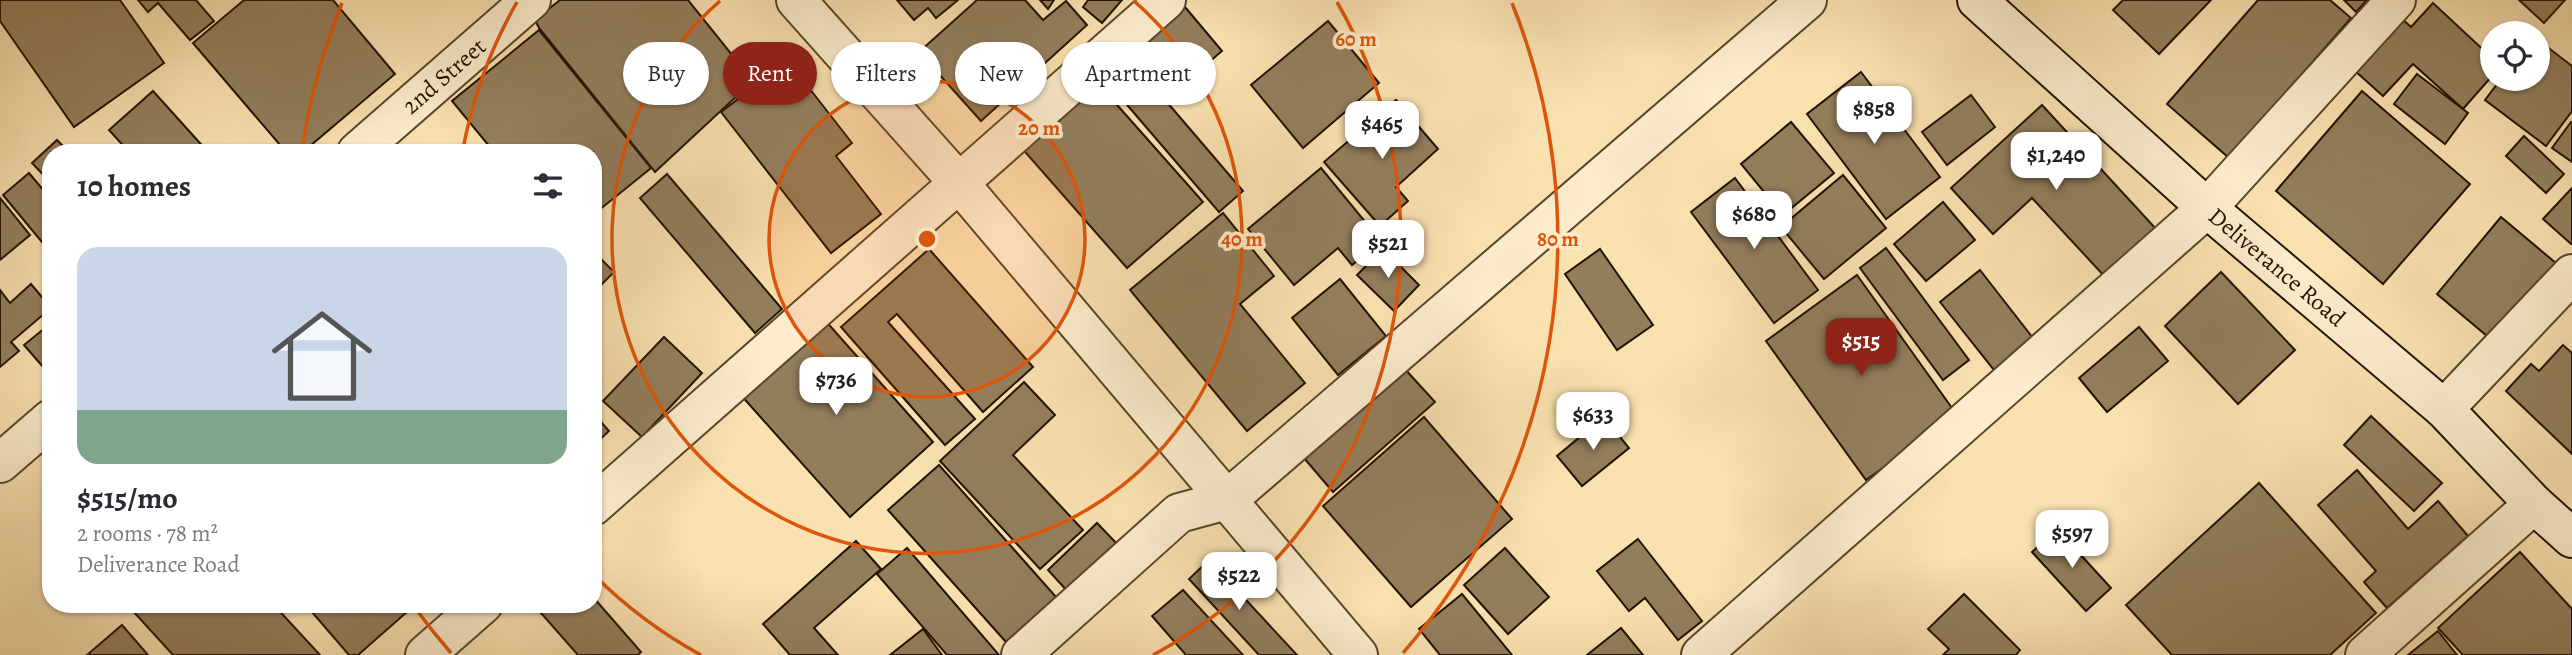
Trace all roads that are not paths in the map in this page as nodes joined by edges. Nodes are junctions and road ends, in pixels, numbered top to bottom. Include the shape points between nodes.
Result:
1 (531, 0) edge
2 (796, 0) edge
3 (1166, 0) edge
4 (1807, 0) edge
5 (1977, 0) edge
6 (2396, 0) edge
7 (366, 144) edge
8 (959, 183) junction
9 (2207, 208) junction
10 (2572, 274) edge
11 (2444, 409) junction
12 (42, 427) edge
13 (0, 463) edge
14 (602, 498) edge
15 (1227, 500) junction
16 (2534, 503) junction
17 (2572, 538) edge
18 (473, 613) edge
19 (425, 655) edge
20 (1021, 655) edge
21 (1358, 655) edge
22 (1702, 655) edge
23 (2365, 655) edge

1 - 7 street, 2nd Street
2 - 8 street
3 - 8 street
4 - 15 street
5 - 9 street, Deliverance Road
6 - 9 street
8 - 14 street
8 - 15 street
9 - 11 street, Deliverance Road
9 - 22 street
10 - 11 street
11 - 16 street, Deliverance Road
12 - 13 street
15 - 20 street via 1179,513
15 - 21 street
16 - 17 street, Deliverance Road
16 - 23 street
18 - 19 street

